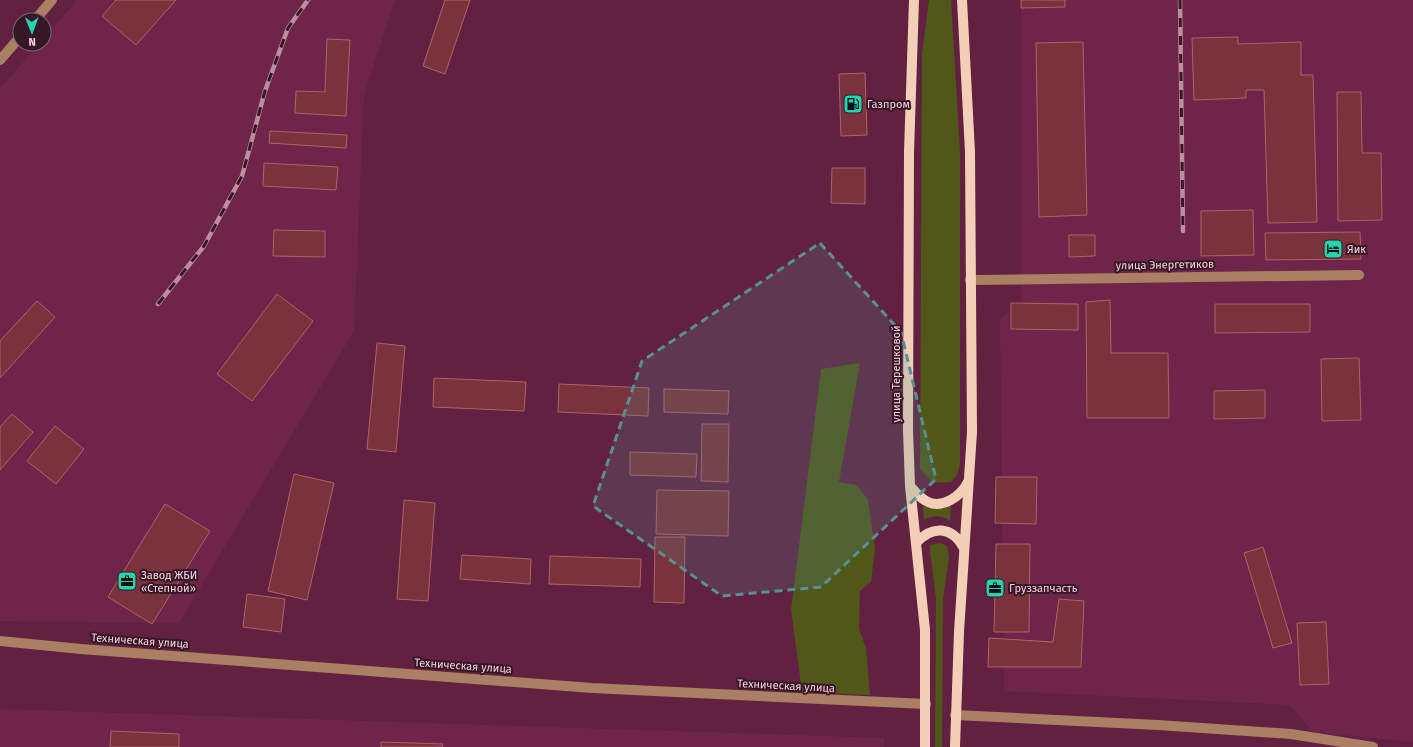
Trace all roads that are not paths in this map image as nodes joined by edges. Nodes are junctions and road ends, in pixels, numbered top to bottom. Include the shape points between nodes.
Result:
1 (52, 0) edge
2 (914, 0) edge
3 (962, 0) edge
4 (41, 12) edge
5 (12, 46) edge
6 (0, 60) edge
7 (1359, 275) dead end
8 (970, 280) junction
9 (969, 479) junction
10 (910, 486) junction
11 (916, 543) junction
12 (964, 548) junction
13 (0, 641) edge
14 (926, 704) junction
15 (955, 715) junction
16 (925, 747) edge
17 (955, 747) edge
18 (1373, 747) edge

1 - 4 street
2 - 10 main road, улица Терешковой via 909,152
3 - 8 main road via 970,152
5 - 6 street
7 - 8 street, улица Энергетиков
8 - 9 main road via 972,432
9 - 10 main road via 964,490 948,502 927,502
9 - 12 main road
10 - 11 main road, улица Терешковой
11 - 12 main road via 923,535 943,531 953,533
11 - 14 main road, улица Терешковой via 925,630
12 - 15 main road
13 - 14 street, Техническая улица via 592,688
14 - 16 main road, улица Терешковой
15 - 17 main road
15 - 18 street via 1283,734

